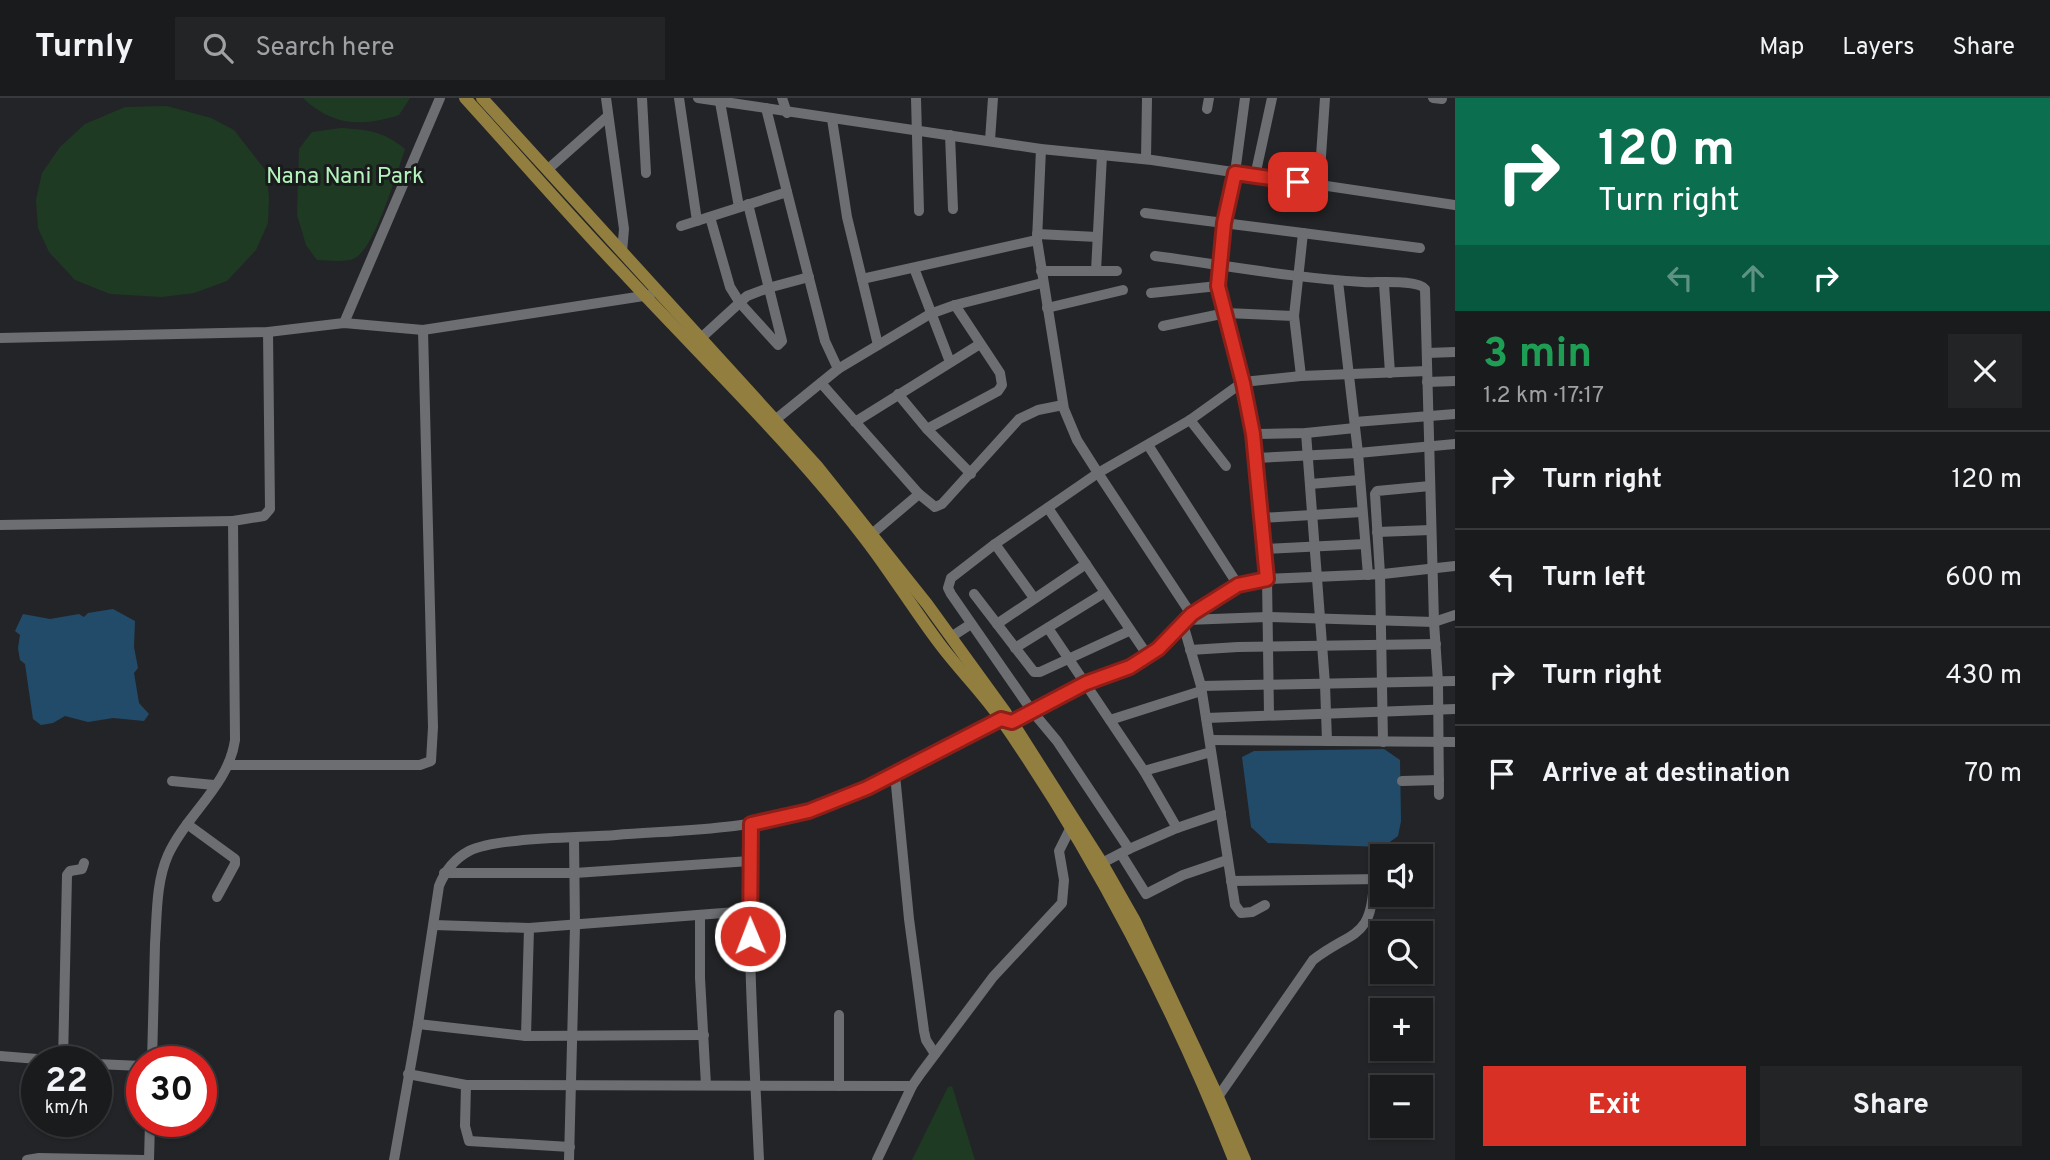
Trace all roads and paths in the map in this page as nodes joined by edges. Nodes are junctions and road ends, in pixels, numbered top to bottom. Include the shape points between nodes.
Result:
1 (440, 98) edge
2 (465, 98) edge
3 (482, 98) edge
4 (606, 98) edge
5 (642, 98) edge
6 (679, 98) edge
7 (698, 98) edge
8 (782, 98) edge
9 (916, 98) edge
10 (993, 98) edge
11 (1147, 98) edge
12 (1209, 98) edge
13 (1245, 98) edge
14 (1272, 98) edge
15 (1325, 98) edge
16 (720, 102) junction
17 (766, 108) junction
18 (1207, 109) dead end
19 (787, 113) junction
20 (608, 116) junction
21 (832, 119) junction
22 (916, 130) junction
23 (950, 135) junction
24 (990, 140) junction
25 (1041, 149) junction
26 (1102, 155) junction
27 (1146, 159) junction
28 (547, 170) junction
29 (646, 173) dead end
30 (1235, 173) junction
31 (1255, 176) junction
32 (1319, 185) junction
33 (787, 192) junction
34 (1455, 205) edge
35 (744, 206) junction
36 (953, 209) dead end
37 (919, 211) dead end
38 (1145, 213) dead end
39 (710, 217) junction
40 (697, 221) junction
41 (1224, 223) junction
42 (681, 226) dead end
43 (1303, 233) junction
44 (1037, 237) junction
45 (1097, 237) junction
46 (1420, 248) dead end
47 (622, 252) junction
48 (1155, 256) dead end
49 (1219, 264) junction
50 (914, 268) junction
51 (1041, 271) junction
52 (1096, 271) junction
53 (1117, 271) dead end
54 (1297, 275) junction
55 (809, 277) junction
56 (862, 279) junction
57 (1338, 281) junction
58 (1042, 283) junction
59 (1384, 284) junction
60 (1218, 286) junction
61 (768, 288) junction
62 (1123, 290) dead end
63 (661, 292) junction
64 (1151, 293) dead end
65 (645, 296) junction
66 (740, 303) junction
67 (955, 305) junction
68 (1047, 308) junction
69 (1226, 313) junction
70 (930, 314) junction
71 (1294, 316) junction
72 (344, 323) junction
73 (1163, 326) dead end
74 (423, 330) junction
75 (268, 332) junction
76 (0, 338) edge
77 (701, 338) junction
78 (980, 344) junction
79 (878, 345) junction
80 (1455, 352) edge
81 (1427, 353) junction
82 (950, 362) junction
83 (838, 369) junction
84 (1390, 373) junction
85 (1301, 376) junction
86 (1349, 376) junction
87 (1427, 377) junction
88 (1455, 381) edge
89 (821, 383) junction
90 (1243, 383) junction
91 (898, 394) junction
92 (1065, 411) junction
93 (1455, 414) edge
94 (1428, 416) junction
95 (775, 420) junction
96 (1190, 420) junction
97 (855, 422) junction
98 (1355, 425) junction
99 (927, 429) junction
100 (1306, 433) junction
101 (1253, 434) junction
102 (1455, 444) edge
103 (1148, 445) junction
104 (1429, 446) junction
105 (1358, 453) junction
106 (1308, 456) junction
107 (1256, 458) junction
108 (1226, 466) dead end
109 (1098, 473) junction
110 (971, 474) junction
111 (1360, 480) junction
112 (1310, 484) junction
113 (1430, 486) junction
114 (919, 494) junction
115 (1048, 508) junction
116 (1362, 512) junction
117 (1312, 514) junction
118 (1261, 517) junction
119 (233, 521) junction
120 (0, 525) edge
121 (1431, 530) junction
122 (1377, 532) junction
123 (873, 533) junction
124 (995, 544) junction
125 (1365, 544) junction
126 (1315, 547) junction
127 (1265, 549) junction
128 (1086, 564) junction
129 (1455, 566) edge
130 (1432, 570) junction
131 (1380, 574) junction
132 (1368, 575) junction
133 (1317, 577) junction
134 (1267, 579) junction
135 (1238, 585) junction
136 (1104, 593) junction
137 (974, 594) dead end
138 (1034, 598) junction
139 (1455, 615) edge
140 (1267, 617) junction
141 (1187, 619) junction
142 (1319, 619) junction
143 (1380, 621) junction
144 (1434, 622) junction
145 (997, 624) junction
146 (1048, 628) junction
147 (962, 630) junction
148 (1129, 631) junction
149 (1436, 644) junction
150 (1381, 646) junction
151 (1268, 647) junction
152 (1015, 648) junction
153 (1322, 648) junction
154 (1190, 650) junction
155 (1148, 656) junction
156 (1069, 658) junction
157 (1455, 681) edge
158 (1438, 682) junction
159 (1086, 683) junction
160 (1382, 683) junction
161 (1325, 684) junction
162 (1268, 685) junction
163 (1201, 689) junction
164 (1455, 709) edge
165 (1438, 710) junction
166 (1031, 711) junction
167 (1382, 712) junction
168 (1326, 713) junction
169 (1269, 715) junction
170 (1206, 718) junction
171 (1006, 720) junction
172 (1110, 720) junction
173 (1210, 740) junction
174 (1327, 741) junction
175 (1383, 742) junction
176 (1455, 742) edge
177 (1438, 743) junction
178 (1211, 752) junction
179 (229, 765) junction
180 (1144, 771) junction
181 (895, 775) junction
182 (1439, 780) junction
183 (172, 781) dead end
184 (1402, 781) dead end
185 (215, 785) junction
186 (1439, 795) dead end
187 (1221, 813) junction
188 (187, 824) junction
189 (751, 824) junction
190 (1177, 828) junction
191 (1070, 829) junction
192 (574, 838) junction
193 (1125, 852) junction
194 (1227, 860) junction
195 (750, 861) junction
196 (85, 863) dead end
197 (1102, 863) junction
198 (444, 873) junction
199 (575, 873) junction
200 (1370, 879) edge
201 (1231, 881) junction
202 (217, 897) dead end
203 (1265, 905) dead end
204 (1372, 907) edge
205 (749, 911) junction
206 (700, 916) junction
207 (434, 925) junction
208 (575, 926) junction
209 (529, 928) junction
210 (839, 1015) dead end
211 (418, 1024) junction
212 (704, 1035) junction
213 (526, 1036) junction
214 (571, 1036) junction
215 (63, 1046) edge
216 (153, 1046) edge
217 (935, 1054) junction
218 (0, 1056) edge
219 (21, 1058) edge
220 (408, 1074) junction
221 (467, 1085) junction
222 (754, 1085) junction
223 (706, 1086) junction
224 (839, 1086) junction
225 (912, 1086) junction
226 (571, 1087) junction
227 (1218, 1097) junction
228 (148, 1137) edge
229 (570, 1147) junction
230 (1243, 1159) edge
231 (27, 1160) edge
232 (146, 1160) edge
233 (394, 1160) edge
234 (569, 1160) edge
235 (759, 1160) edge
236 (877, 1160) edge

1 - 72 street
2 - 65 main road
3 - 28 main road
4 - 20 street
5 - 29 street
6 - 40 street
7 - 16 street
8 - 19 street
9 - 22 street
10 - 24 street
11 - 27 street
12 - 18 street
13 - 30 street
14 - 31 street
15 - 32 street
16 - 17 street
16 - 35 street
17 - 19 street
17 - 33 street
19 - 21 street
20 - 28 street
20 - 47 street via 624,229
21 - 22 street
21 - 56 street
22 - 23 street
22 - 37 street
23 - 24 street
23 - 36 street
24 - 25 street
25 - 26 street
25 - 44 street
26 - 27 street
26 - 45 street
27 - 30 street
28 - 47 main road
30 - 31 street
30 - 41 street
31 - 32 street
32 - 34 street
33 - 35 street
33 - 55 street
35 - 39 street
35 - 61 street
38 - 41 street
39 - 40 street
39 - 66 street via 724,272
40 - 42 street
41 - 43 street
41 - 49 street
43 - 46 street
43 - 54 street
44 - 45 street
44 - 50 street
44 - 51 street
45 - 52 street
47 - 63 main road
48 - 49 street
49 - 54 street
49 - 60 street
50 - 56 street
50 - 70 street
51 - 52 street
51 - 58 street
52 - 53 street
54 - 57 street
54 - 71 street
55 - 61 street
55 - 83 street via 825,341
56 - 79 street
57 - 59 street
57 - 86 street
58 - 67 street
58 - 68 street
59 - 81 street via 1423,285
59 - 84 street
60 - 64 street
60 - 69 street
61 - 66 street
61 - 66 street via 780,345
62 - 68 street
63 - 65 street
63 - 77 main road
65 - 74 street
65 - 171 main road via 770,427 858,530 940,645
66 - 77 street
67 - 70 street
67 - 78 street
68 - 92 street
69 - 71 street
69 - 73 street
69 - 90 street
70 - 79 street
70 - 82 street
71 - 85 street
72 - 74 street
72 - 75 street
74 - 179 street via 431,761 420,765
75 - 76 street
75 - 119 street via 270,509 264,516
77 - 95 main road
78 - 82 street
78 - 99 street via 1000,373 1000,388
79 - 83 street
80 - 81 street
81 - 87 street
82 - 91 street
83 - 89 street
84 - 86 street
84 - 87 street
85 - 86 street
85 - 90 street
86 - 98 street
87 - 88 street
87 - 94 street
89 - 95 street
89 - 97 street
90 - 96 street
90 - 101 street
91 - 97 street
91 - 99 street
92 - 109 street
92 - 110 street via 1038,410 1019,419
93 - 94 street
94 - 98 street
94 - 104 street
95 - 123 main road
96 - 103 street
96 - 108 street
97 - 114 street
98 - 100 street
98 - 105 street
99 - 110 street
100 - 101 street
100 - 106 street
101 - 107 street
102 - 104 street
103 - 109 street
103 - 135 street
104 - 105 street
104 - 113 street
105 - 106 street
105 - 111 street
106 - 107 street
106 - 112 street
107 - 118 street
109 - 115 street
109 - 141 street
110 - 114 street via 939,506
111 - 112 street
111 - 116 street
112 - 117 street
113 - 121 street
113 - 122 street via 1376,492
114 - 123 street
115 - 124 street
115 - 128 street
116 - 117 street
116 - 125 street
117 - 118 street
117 - 126 street
118 - 127 street
119 - 120 street
119 - 179 street via 235,740
121 - 122 street
121 - 130 street
122 - 131 street
123 - 147 main road
124 - 138 street
124 - 147 street via 949,583
125 - 126 street
125 - 132 street
126 - 127 street
126 - 133 street
127 - 134 street
128 - 136 street
128 - 138 street
129 - 130 street
130 - 131 street
130 - 144 street
131 - 132 street
131 - 143 street
132 - 133 street
133 - 134 street
133 - 142 street
134 - 135 street
134 - 140 street
135 - 141 street
136 - 146 street
136 - 148 street
137 - 145 street
138 - 145 street
139 - 144 street
140 - 141 street
140 - 142 street
140 - 151 street
141 - 154 street
141 - 155 street
142 - 143 street
142 - 153 street
143 - 144 street
143 - 150 street
144 - 149 street
145 - 152 street
146 - 152 street
146 - 156 street
147 - 166 street
147 - 171 main road
148 - 155 street
148 - 156 street
149 - 150 street
149 - 158 street
150 - 153 street
150 - 160 street
151 - 153 street
151 - 154 street
151 - 162 street
152 - 156 street via 1034,672
153 - 161 street
154 - 163 street
155 - 159 street
156 - 159 street
157 - 158 street
158 - 160 street
158 - 165 street
159 - 166 street
159 - 172 street
160 - 161 street
160 - 167 street
161 - 162 street
161 - 168 street
162 - 163 street
162 - 169 street
163 - 170 street
163 - 172 street
164 - 165 street
165 - 167 street
165 - 177 street
166 - 171 street
166 - 193 street via 1056,741
167 - 168 street
167 - 175 street
168 - 169 street
168 - 174 street
169 - 170 street
170 - 173 street
171 - 181 street
171 - 191 main road
171 - 197 main road via 1047,772
172 - 180 street
173 - 174 street
173 - 178 street
174 - 175 street
175 - 177 street
176 - 177 street
177 - 182 street
178 - 180 street
178 - 187 street
179 - 185 street
180 - 190 street
181 - 189 street via 809,811
181 - 217 street via 924,1031
182 - 184 street
182 - 186 street
183 - 185 street
185 - 188 street
187 - 190 street
187 - 194 street
188 - 202 street via 235,859
188 - 216 street via 162,875
189 - 192 street
189 - 195 street
190 - 193 street
191 - 217 street via 1059,851 1062,903 993,977
191 - 230 main road via 1129,931
192 - 198 street via 471,849
192 - 199 street
193 - 194 street via 1146,894
193 - 197 street
194 - 201 street
195 - 199 street
195 - 205 street
196 - 215 street via 67,875
197 - 227 main road via 1135,921
198 - 199 street
198 - 207 street
199 - 208 street
200 - 201 street
201 - 203 street via 1241,913
204 - 227 street via 1367,920 1347,941 1313,960
205 - 206 street
205 - 222 street
206 - 208 street
206 - 212 street
207 - 209 street
207 - 211 street
208 - 209 street
208 - 214 street
209 - 213 street
210 - 224 street
211 - 213 street
211 - 220 street
212 - 214 street
212 - 223 street
213 - 214 street
214 - 226 street
217 - 225 street
218 - 219 street
220 - 221 street
220 - 233 street
221 - 226 street
221 - 229 street via 469,1141
222 - 223 street
222 - 224 street
222 - 235 street
223 - 226 street
224 - 225 street
225 - 236 street
226 - 229 street
227 - 230 main road
228 - 232 street
229 - 234 street
231 - 232 street

